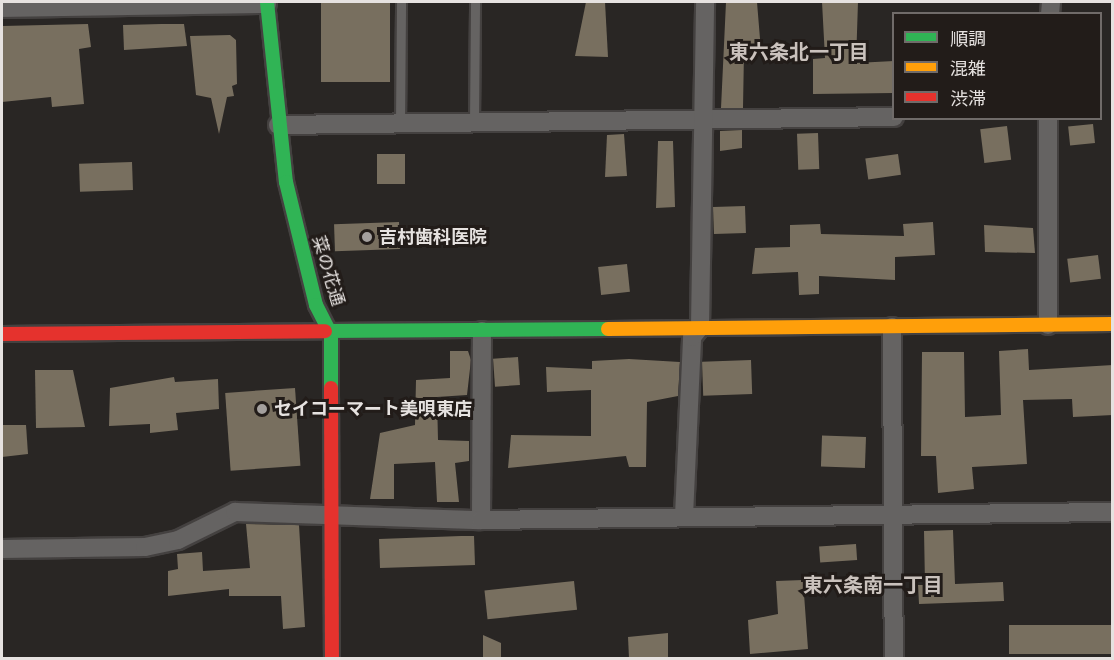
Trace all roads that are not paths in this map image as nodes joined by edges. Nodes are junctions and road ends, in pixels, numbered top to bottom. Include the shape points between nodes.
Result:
1 (401, 2) edge
2 (475, 2) edge
3 (705, 2) edge
4 (267, 3) edge
5 (2, 8) edge
6 (892, 117) edge
7 (701, 119) junction
8 (1048, 120) edge
9 (474, 122) junction
10 (400, 123) junction
11 (278, 125) junction
12 (1113, 324) edge
13 (1048, 325) junction
14 (700, 327) junction
15 (891, 327) junction
16 (482, 331) junction
17 (2, 334) edge
18 (331, 334) junction
19 (1113, 512) edge
20 (893, 514) junction
21 (684, 516) junction
22 (333, 519) junction
23 (481, 520) junction
24 (2, 549) edge
25 (332, 658) edge
26 (894, 658) edge

1 - 10 lane
2 - 9 lane
3 - 7 street
4 - 5 street
4 - 11 street, 菜の花通
6 - 7 street
7 - 9 street
7 - 14 street
8 - 13 street
9 - 10 street
10 - 11 street
11 - 18 street, 菜の花通 via 303,259
12 - 13 street
13 - 15 street
14 - 15 street
14 - 16 street
14 - 21 street via 692,337
15 - 20 street
16 - 18 street
16 - 23 street
17 - 18 street
18 - 22 street, 菜の花通
19 - 20 street
20 - 21 street
20 - 26 street
21 - 23 street
22 - 23 street
22 - 24 street via 285,510 236,512 178,540 145,547
22 - 25 street, 菜の花通

